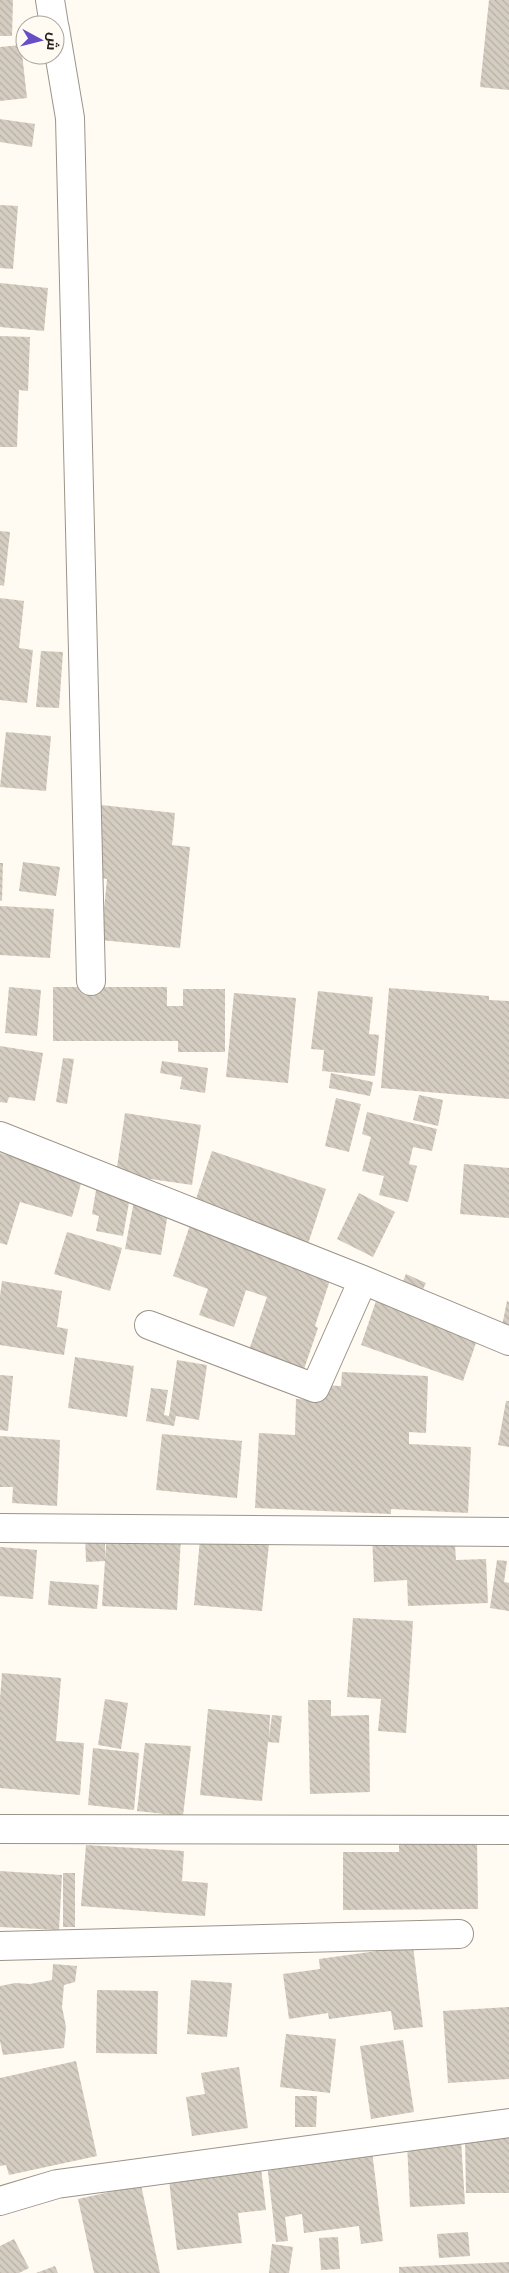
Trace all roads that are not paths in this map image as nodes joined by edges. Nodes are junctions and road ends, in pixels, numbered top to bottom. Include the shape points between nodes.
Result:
1 (50, 0) edge
2 (52, 15) edge
3 (61, 65) edge
4 (91, 981) dead end
5 (0, 1136) edge
6 (363, 1280) junction
7 (149, 1325) dead end
8 (509, 1341) edge
9 (0, 1528) edge
10 (509, 1532) edge
11 (0, 1829) edge
12 (509, 1830) edge
13 (459, 1934) dead end
14 (0, 1946) edge
15 (509, 2123) edge
16 (0, 2201) edge

1 - 2 street
3 - 4 street via 70,118
5 - 6 street
6 - 7 street via 315,1388
6 - 8 street
9 - 10 street
11 - 12 street
13 - 14 street
15 - 16 street via 57,2184

